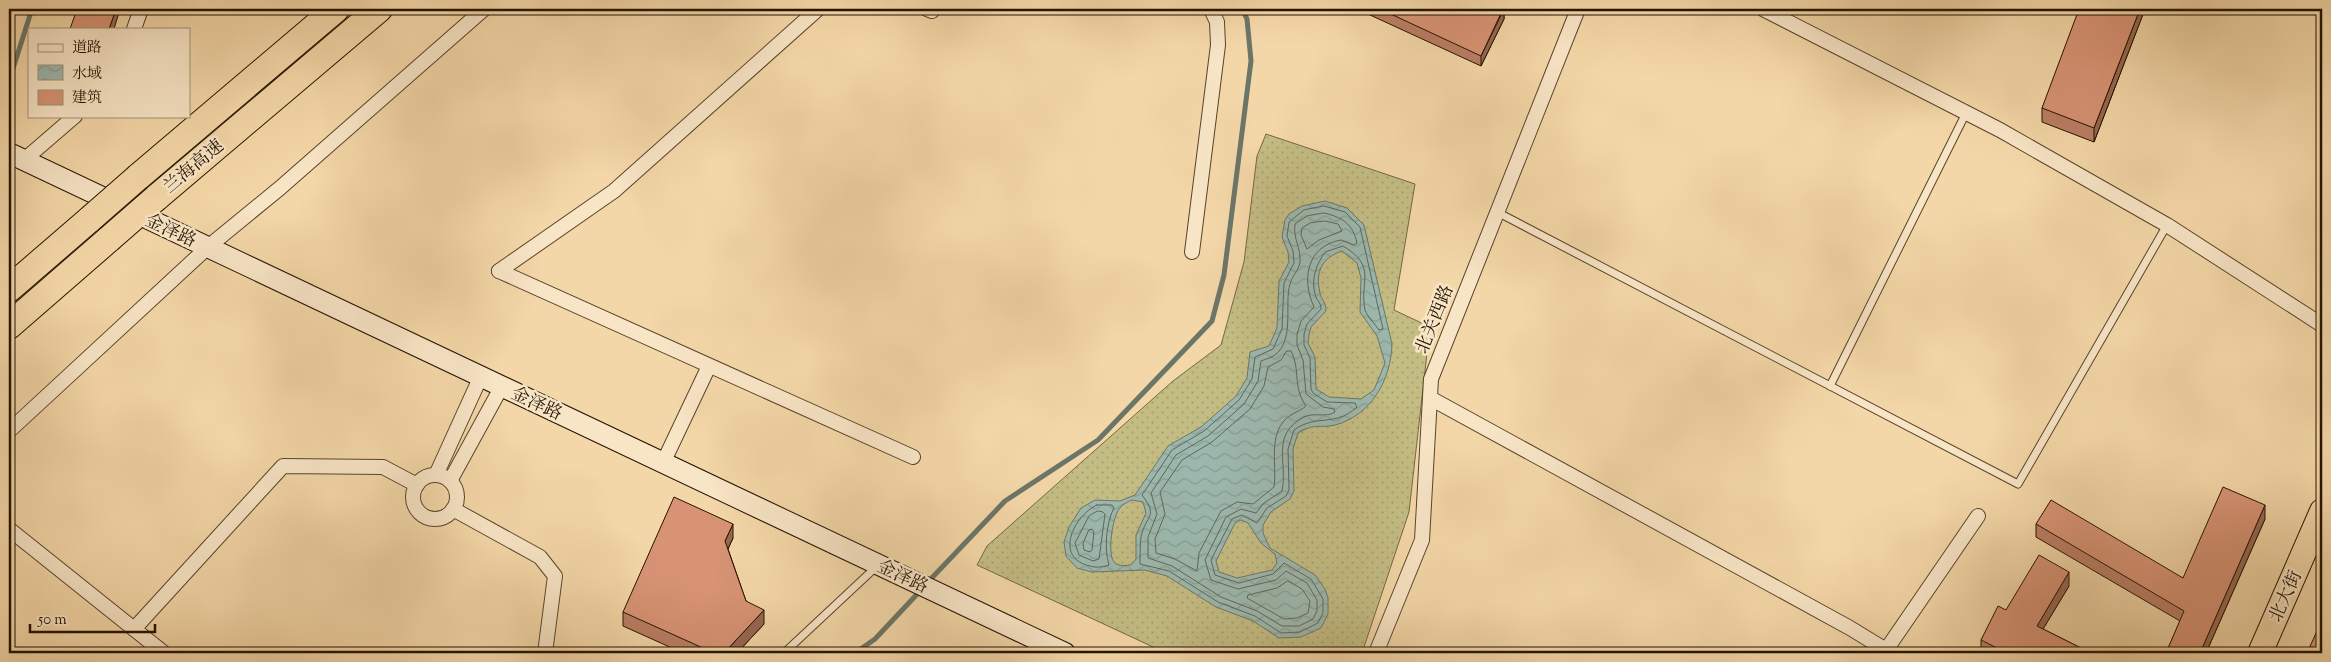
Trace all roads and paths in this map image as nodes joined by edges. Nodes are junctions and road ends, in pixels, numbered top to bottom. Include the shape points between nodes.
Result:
1 (141, 9) edge
2 (336, 9) edge
3 (379, 9) edge
4 (484, 9) edge
5 (818, 9) edge
6 (1211, 9) edge
7 (1578, 9) edge
8 (1763, 9) edge
9 (134, 28) edge
10 (1966, 113) junction
11 (72, 118) edge
12 (17, 156) edge
13 (1497, 212) junction
14 (2167, 224) junction
15 (208, 247) junction
16 (1192, 252) dead end
17 (9, 289) edge
18 (2322, 325) edge
19 (9, 326) edge
20 (709, 366) junction
21 (481, 376) junction
22 (502, 386) junction
23 (1830, 386) junction
24 (1430, 398) junction
25 (9, 431) edge
26 (913, 458) dead end
27 (663, 463) junction
28 (436, 475) junction
29 (450, 481) junction
30 (417, 485) junction
31 (453, 509) junction
32 (2322, 511) edge
33 (1978, 516) dead end
34 (9, 529) edge
35 (878, 564) junction
36 (134, 630) junction
37 (1885, 652) edge
38 (164, 653) edge
39 (545, 653) edge
40 (784, 653) edge
41 (1065, 653) edge
42 (1376, 653) edge
43 (2260, 653) edge

1 - 9 street
2 - 17 highway, 兰海高速, bridge
3 - 19 highway, 兰海高速, bridge
4 - 15 street
5 - 20 street via 614,191 499,271
6 - 16 street via 1217,22 1218,45
7 - 13 street, 北关西路
8 - 10 street
10 - 14 street
10 - 23 lane
11 - 12 street
12 - 15 main road, 金泽路
13 - 23 lane
13 - 24 street, 北关西路 via 1431,379
14 - 18 street
14 - 23 lane via 2018,484
15 - 21 main road, 金泽路
15 - 25 street
20 - 26 street
20 - 27 street
21 - 22 main road, 金泽路
21 - 28 street
22 - 27 main road, 金泽路
22 - 29 street
24 - 37 street via 1841,623
24 - 42 street, 北关西路 via 1422,540
27 - 35 main road, 金泽路
28 - 29 street
28 - 30 street
29 - 31 street via 457,495
30 - 31 street via 413,499 420,513 426,517 441,518
30 - 36 street via 383,467 283,466
31 - 39 street via 540,557 555,576
32 - 43 highway, 北大街
33 - 37 street
34 - 36 street
35 - 40 lane
35 - 41 main road, 金泽路
36 - 38 street

